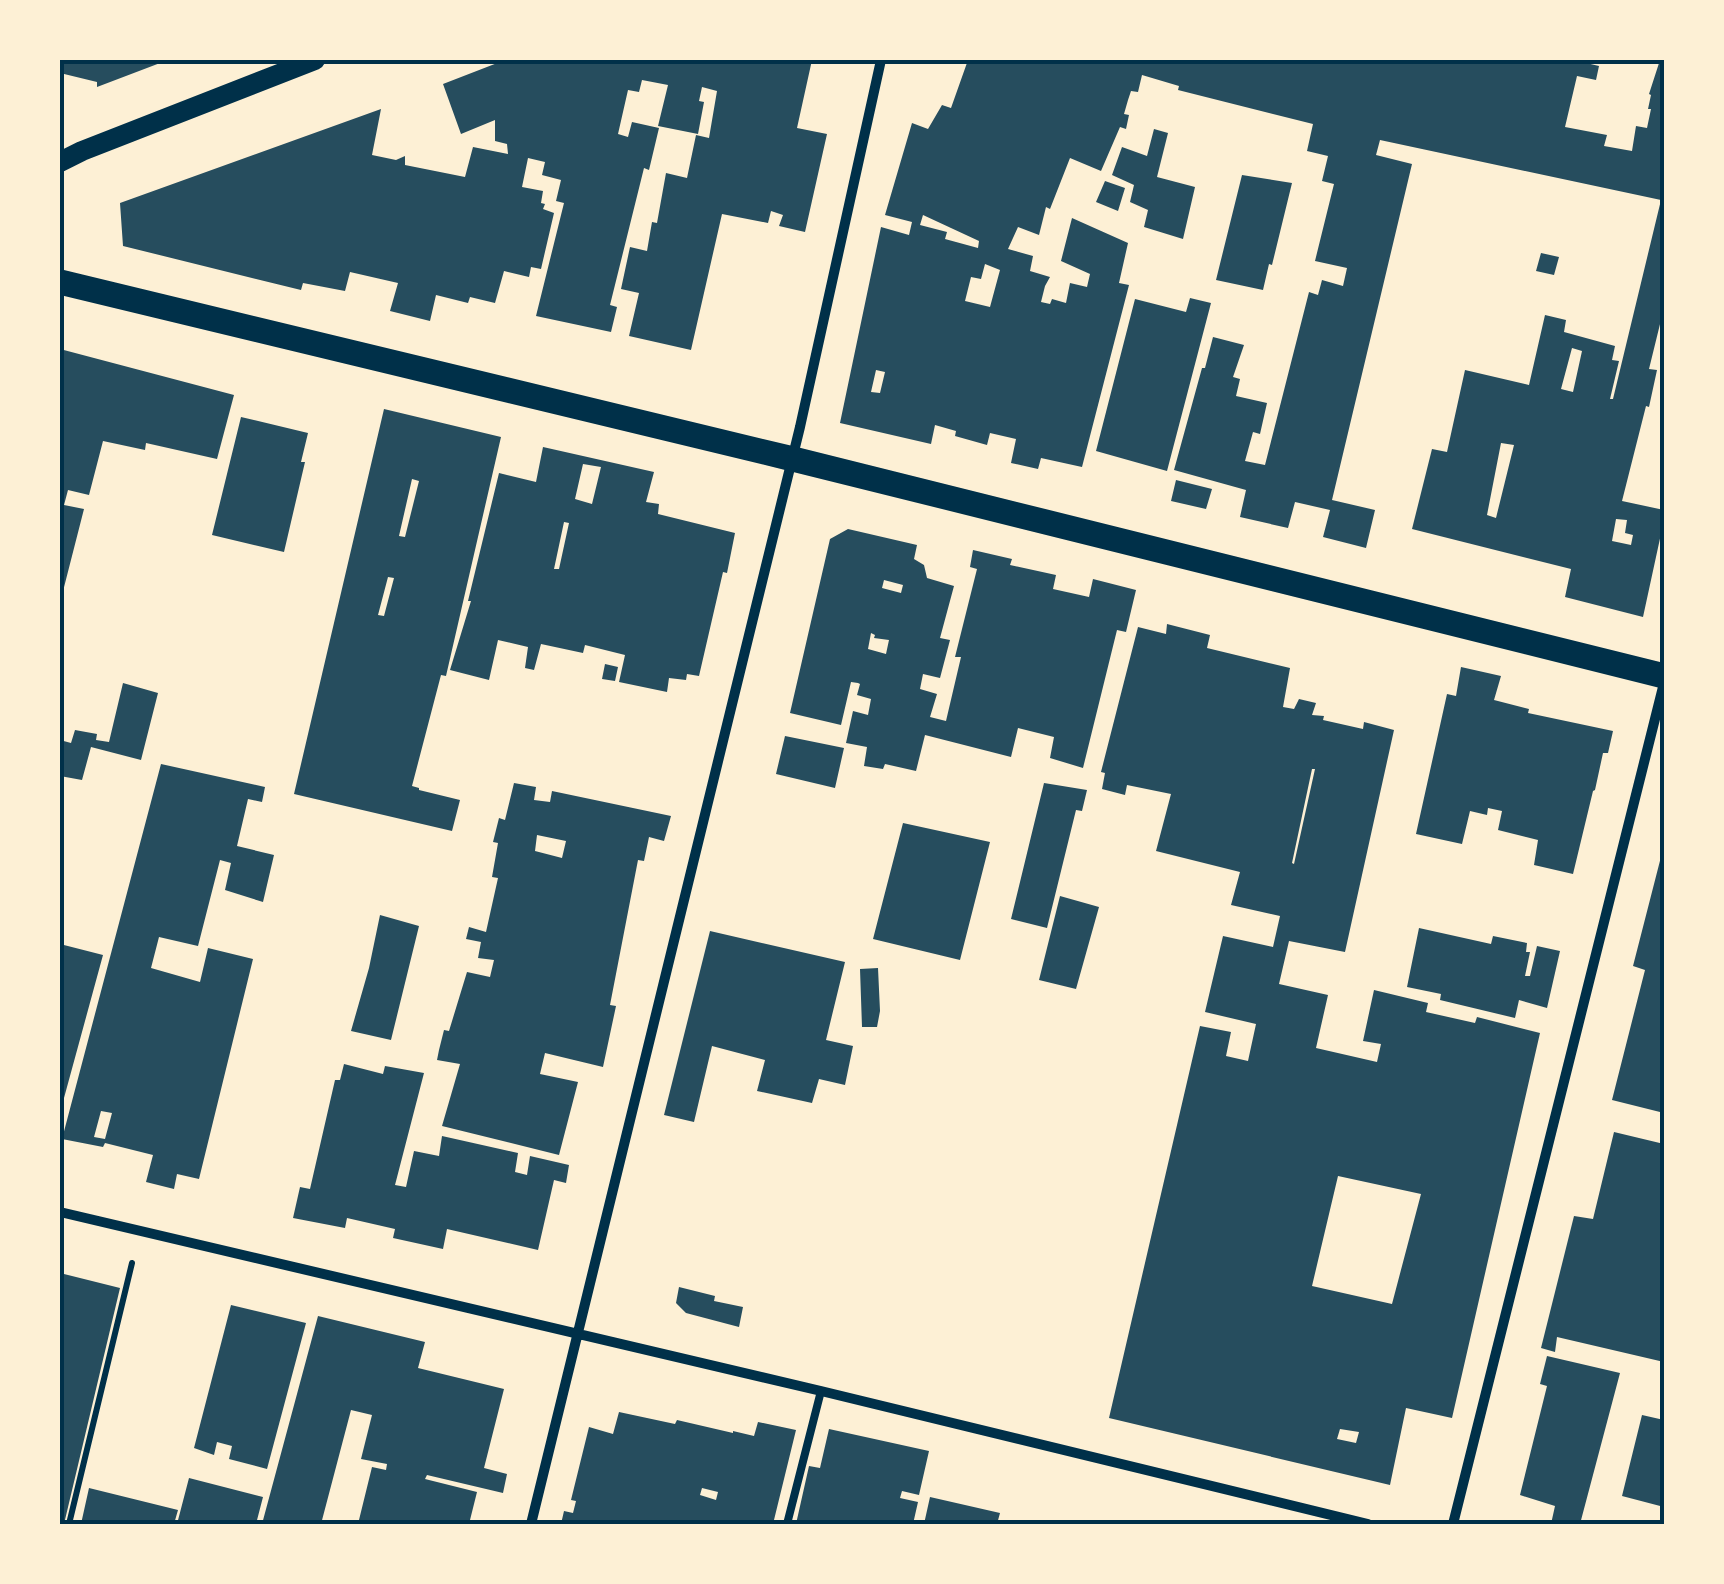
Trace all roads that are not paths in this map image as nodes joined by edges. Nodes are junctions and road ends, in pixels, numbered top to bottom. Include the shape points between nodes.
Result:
1 (315, 60) edge
2 (881, 60) edge
3 (60, 162) edge
4 (60, 282) edge
5 (792, 459) junction
6 (1664, 676) edge
7 (1664, 683) edge
8 (60, 1212) edge
9 (577, 1333) junction
10 (821, 1391) junction
11 (531, 1524) edge
12 (788, 1524) edge
13 (1368, 1524) edge
14 (1453, 1524) edge

1 - 3 main road
2 - 5 street
4 - 5 main road
5 - 6 main road
5 - 9 street
7 - 14 street
8 - 9 street
9 - 10 street
9 - 11 street
10 - 12 lane
10 - 13 street

